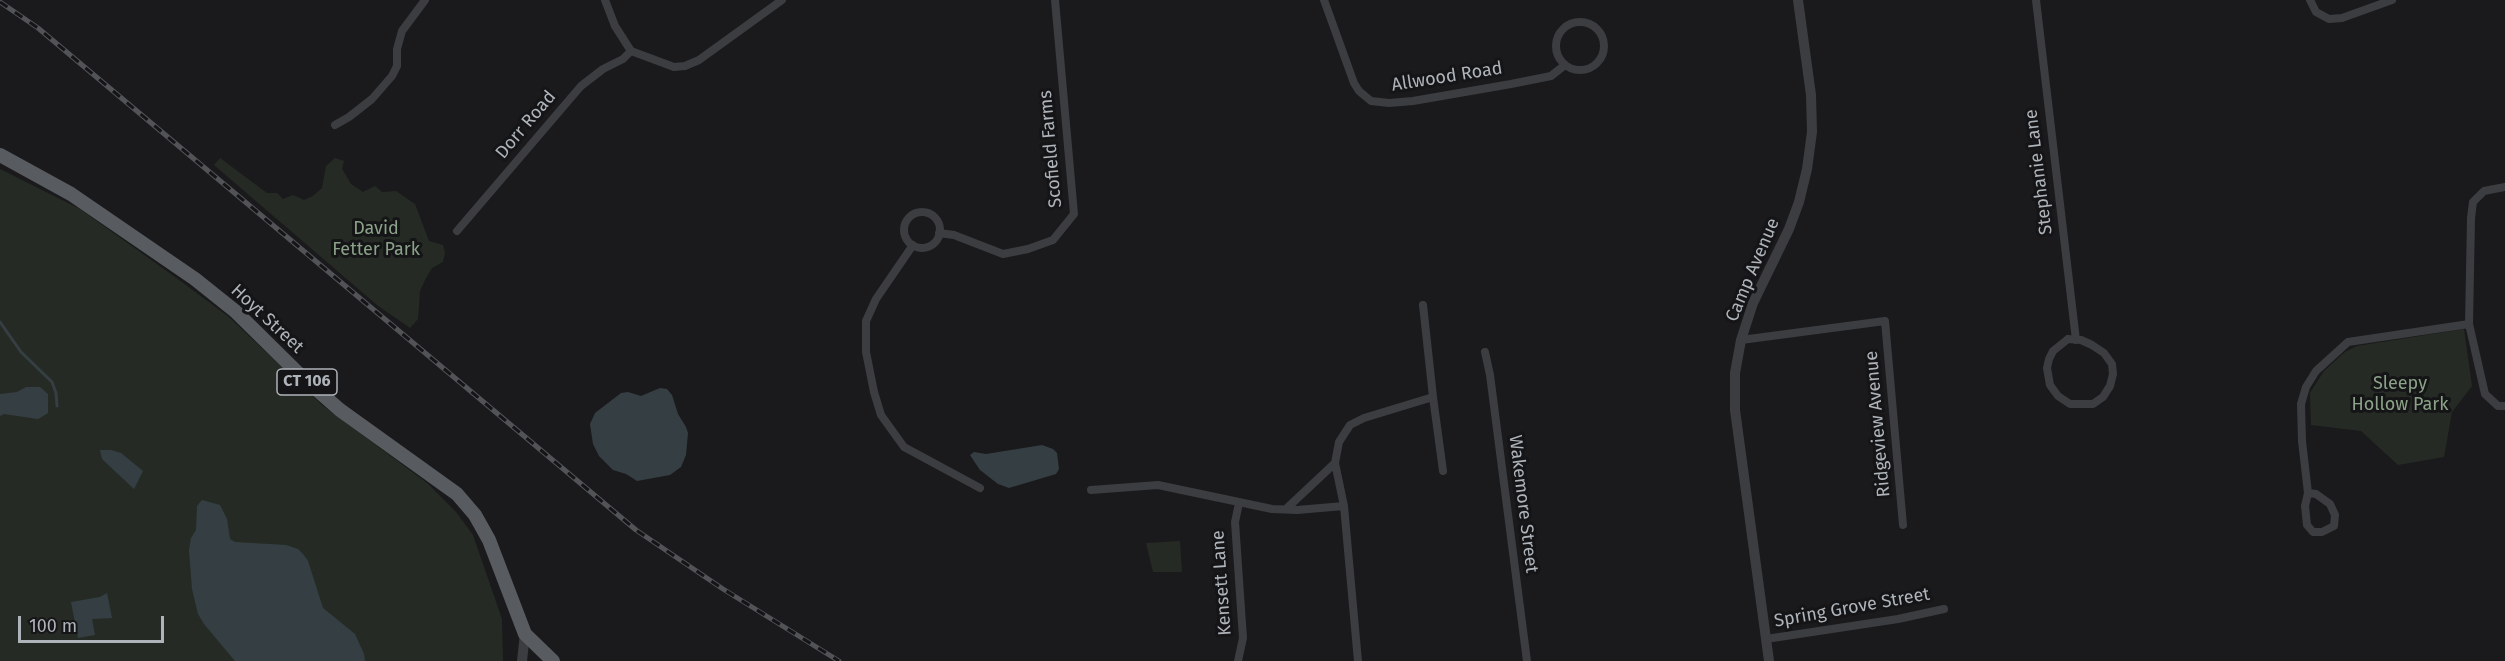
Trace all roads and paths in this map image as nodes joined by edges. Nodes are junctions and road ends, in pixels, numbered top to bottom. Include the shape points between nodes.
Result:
1 (425, 0) edge
2 (605, 0) edge
3 (782, 0) edge
4 (1055, 0) edge
5 (1324, 0) edge
6 (1798, 0) edge
7 (2036, 0) edge
8 (2310, 0) edge
9 (2392, 0) edge
10 (631, 51) junction
11 (1565, 65) junction
12 (335, 125) dead end
13 (0, 155) edge
14 (2505, 187) edge
15 (457, 231) dead end
16 (939, 233) junction
17 (913, 246) junction
18 (1423, 305) dead end
19 (2469, 324) junction
20 (1741, 340) junction
21 (2076, 340) junction
22 (1485, 352) dead end
23 (1433, 397) junction
24 (2505, 406) edge
25 (1335, 463) junction
26 (1443, 471) dead end
27 (980, 488) dead end
28 (1091, 490) dead end
29 (2308, 493) junction
30 (1239, 503) junction
31 (1344, 506) junction
32 (1286, 509) junction
33 (1903, 525) dead end
34 (1944, 609) dead end
35 (525, 633) junction
36 (1766, 639) junction
37 (522, 661) edge
38 (553, 661) edge
39 (1238, 661) edge
40 (1358, 661) edge
41 (1527, 661) edge
42 (1769, 661) edge

1 - 12 street via 402,31 392,76 372,99
2 - 10 street
3 - 10 street via 685,66 663,64
4 - 16 street, Scofield Farms via 1074,214 1053,240 1003,254
5 - 11 street, Allwood Road via 1354,83 1371,101 1413,101 1511,84 1551,76
6 - 20 street, Camp Avenue via 1811,95 1807,169 1796,211
7 - 21 street, Stephanie Lane
8 - 9 street via 2316,12 2329,19
10 - 15 street, Dorr Road via 581,86
11 - 11 street, Allwood Road via 1580,70 1600,58 1602,36 1593,25 1571,23 1560,32 1555,46
13 - 35 main road, Hoyt Street / CT 106 via 71,194 195,279 235,311 340,410 457,494 489,540
14 - 19 street via 2484,191 2473,202
16 - 17 street via 930,246
16 - 17 street via 933,216 915,213 904,227
17 - 27 street via 876,299 866,321 866,352 874,392 881,415 904,447
18 - 23 street
19 - 24 street via 2485,394
19 - 29 street via 2348,342 2316,371 2301,404
20 - 33 street, Ridgeview Avenue via 1885,321
20 - 36 street, Camp Avenue via 1735,374 1735,410
21 - 21 street via 2098,348 2112,364 2110,386 2093,404 2070,404 2053,391 2048,377 2053,351 2068,339
22 - 41 street, Wakemore Street
23 - 25 street via 1364,417 1350,425 1339,441
23 - 26 street
25 - 31 street
25 - 32 street
28 - 30 street via 1158,485
29 - 29 street via 2307,525 2313,532 2334,526 2330,504
30 - 32 street
30 - 39 street, Kensett Lane via 1234,522 1243,638
31 - 32 street
31 - 40 street
34 - 36 street, Spring Grove Street
35 - 37 street
35 - 38 main road, Hoyt Street / CT 106
36 - 42 street, Camp Avenue

